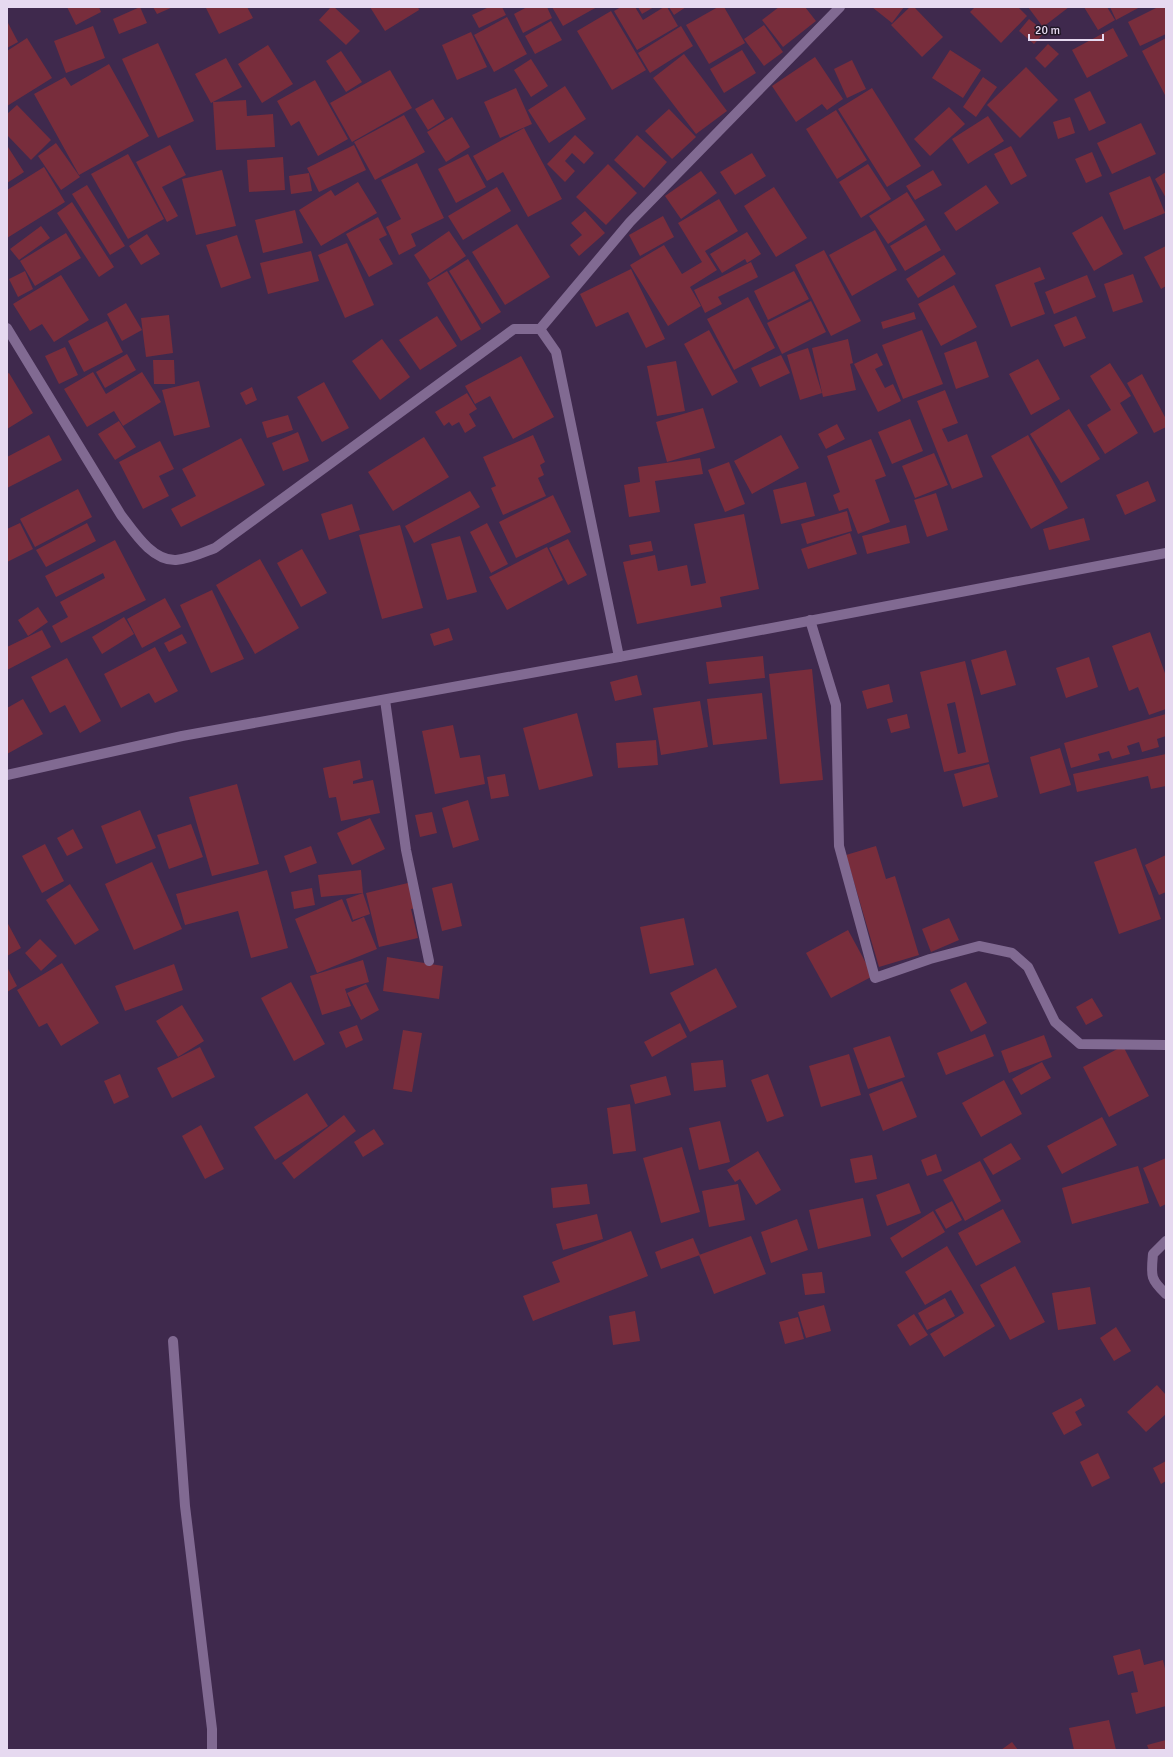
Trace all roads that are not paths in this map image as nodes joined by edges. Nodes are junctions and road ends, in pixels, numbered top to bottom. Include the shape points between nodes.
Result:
1 (840, 7) edge
2 (7, 328) edge
3 (540, 329) junction
4 (1166, 553) edge
5 (810, 620) junction
6 (619, 657) junction
7 (385, 700) junction
8 (7, 775) edge
9 (429, 961) dead end
10 (1166, 1045) edge
11 (1166, 1241) edge
12 (1166, 1294) edge
13 (173, 1341) dead end
14 (212, 1750) edge

1 - 3 street via 630,222
2 - 3 street via 139,539 161,557 176,560 194,557 215,548 514,329
3 - 6 street via 556,352
4 - 5 street
5 - 6 street
5 - 10 street via 836,705 839,846 875,978 979,946 1012,953 1028,966 1055,1022 1080,1044
6 - 7 street
7 - 8 street via 182,736
7 - 9 street via 406,850
11 - 12 street via 1153,1254 1152,1272 1153,1279
13 - 14 street via 185,1506 212,1729

